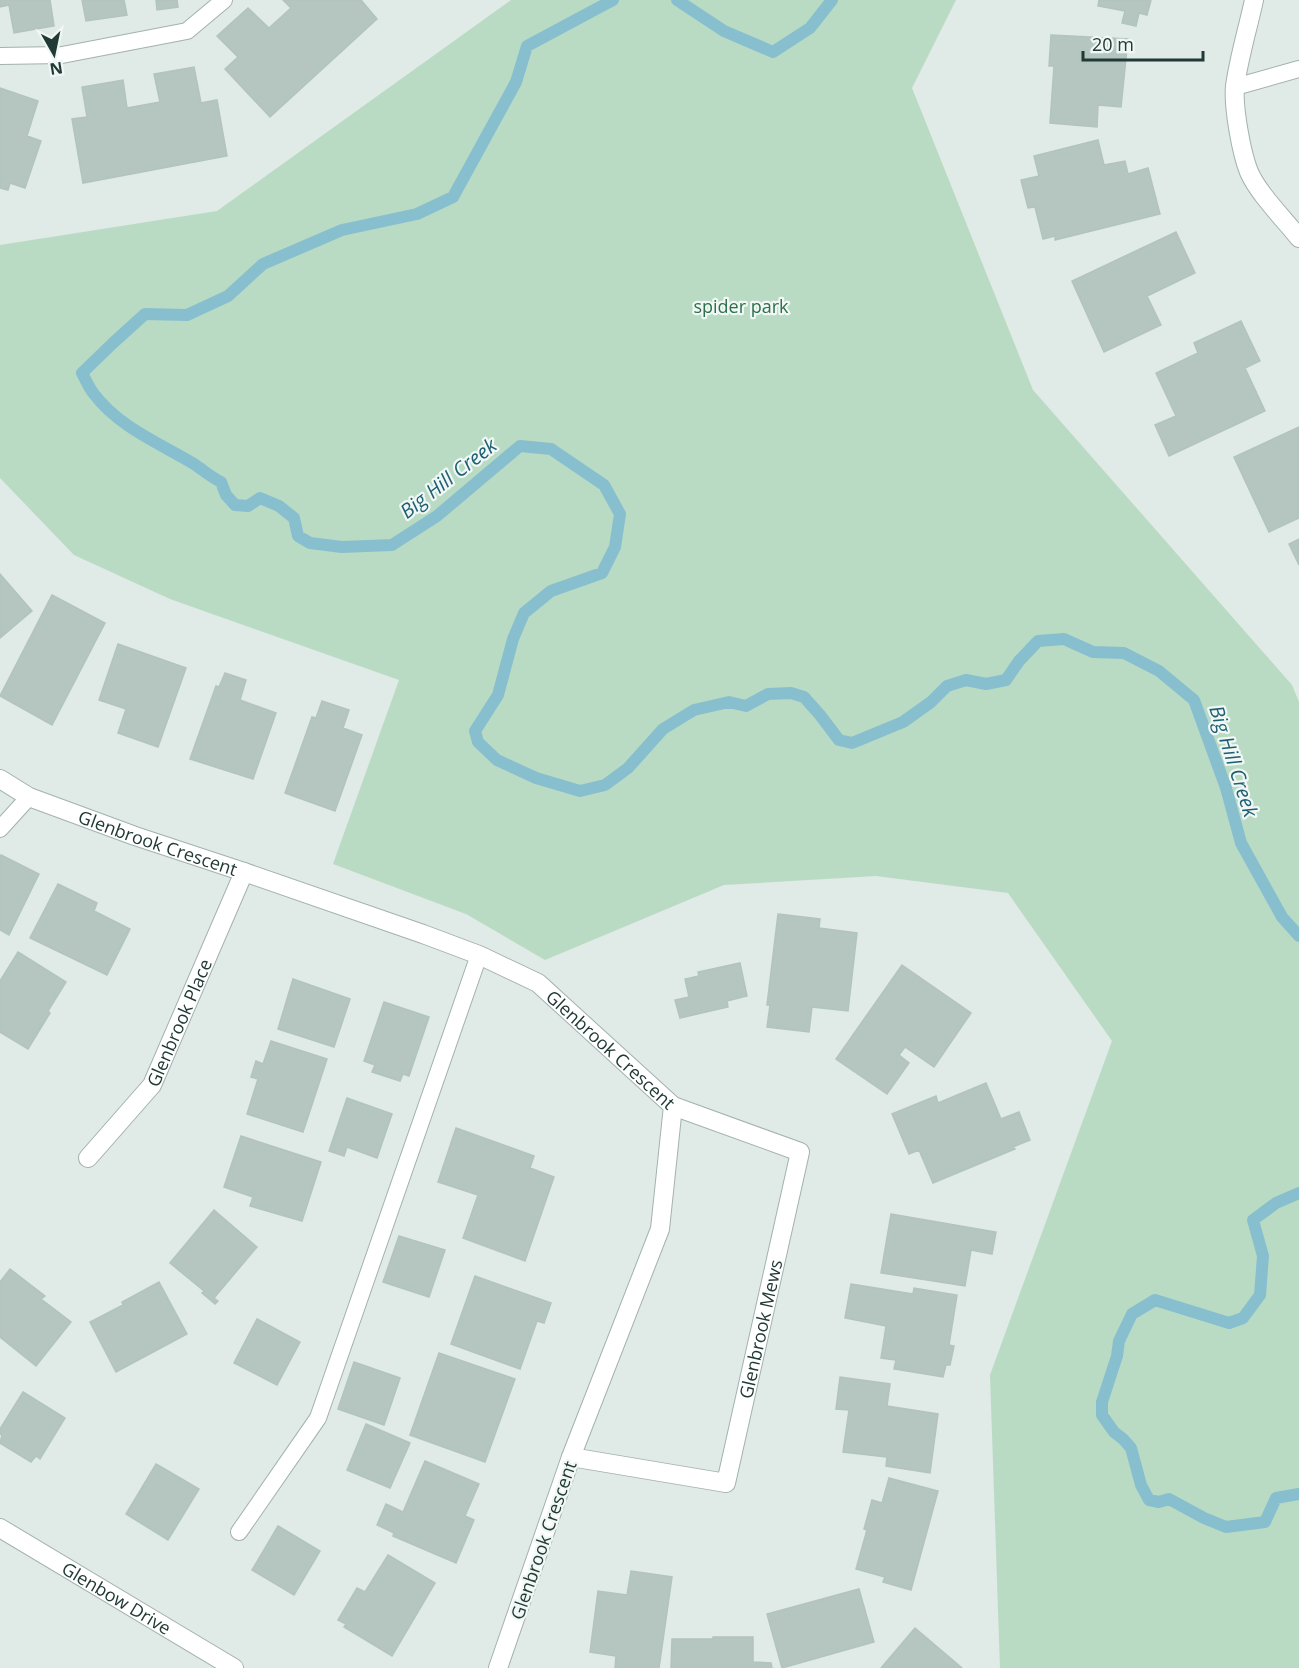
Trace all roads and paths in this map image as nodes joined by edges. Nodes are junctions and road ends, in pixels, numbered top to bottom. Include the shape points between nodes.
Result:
1 (224, 0) edge
2 (1254, 0) edge
3 (0, 56) edge
4 (1299, 69) edge
5 (1235, 87) junction
6 (1299, 238) edge
7 (0, 779) edge
8 (29, 797) junction
9 (0, 830) edge
10 (244, 872) junction
11 (480, 955) junction
12 (673, 1106) junction
13 (88, 1158) dead end
14 (571, 1457) junction
15 (0, 1528) edge
16 (239, 1532) dead end
17 (234, 1668) edge
18 (498, 1668) edge

1 - 3 lane via 186,31 62,55
2 - 5 street
4 - 5 lane
5 - 6 street via 1242,150 1250,173
7 - 8 street, Glenbrook Crescent
8 - 9 lane
8 - 10 street, Glenbrook Crescent
10 - 11 street, Glenbrook Crescent
10 - 13 street, Glenbrook Place via 152,1085
11 - 12 street, Glenbrook Crescent via 538,983
11 - 16 lane via 318,1418
12 - 14 street, Glenbrook Crescent via 660,1228
12 - 14 street, Glenbrook Mews via 800,1152 726,1483
14 - 18 street, Glenbrook Crescent
15 - 17 street, Glenbow Drive

